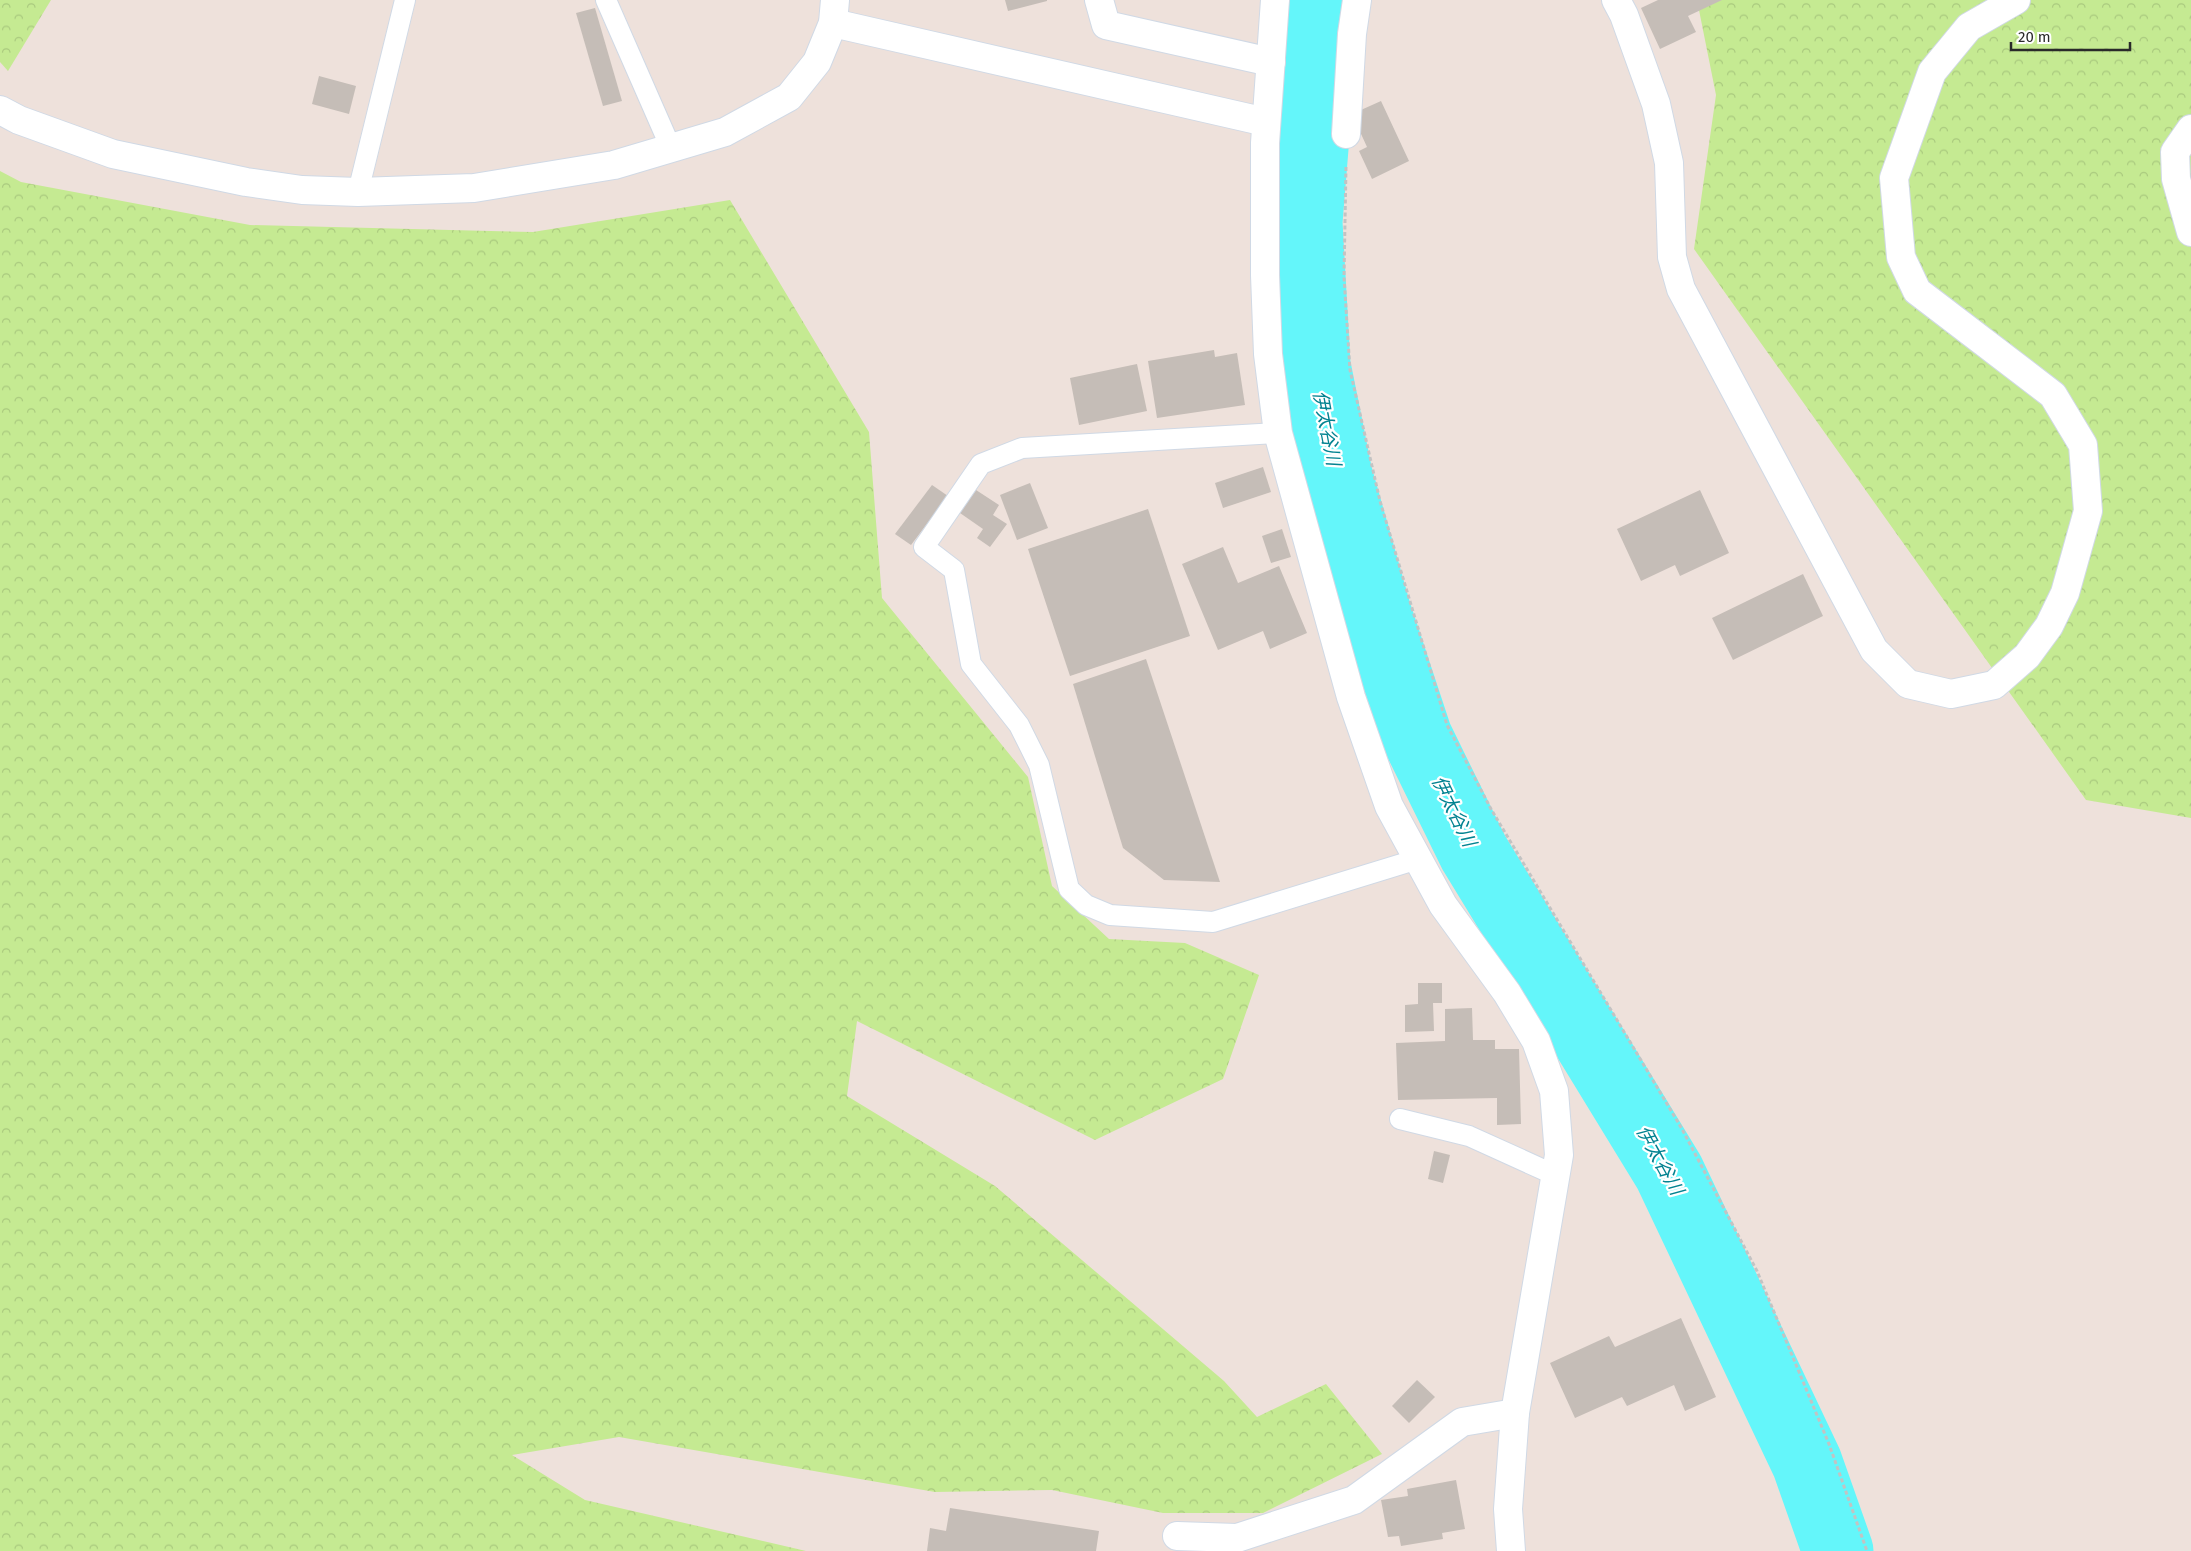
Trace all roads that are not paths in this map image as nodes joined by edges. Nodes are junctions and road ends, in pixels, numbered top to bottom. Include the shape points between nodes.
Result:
1 (405, 0) edge
2 (606, 0) edge
3 (1099, 0) edge
4 (1275, 0) edge
5 (1357, 0) edge
6 (1616, 0) edge
7 (2016, 0) edge
8 (834, 12) edge
9 (1271, 62) junction
10 (0, 110) edge
11 (1266, 122) junction
12 (2191, 129) edge
13 (1346, 134) road end
14 (670, 146) junction
15 (358, 192) junction
16 (2191, 232) edge
17 (1278, 433) junction
18 (1418, 859) junction
19 (1400, 1119) dead end
20 (1555, 1175) junction
21 (1515, 1413) junction
22 (1177, 1536) dead end
23 (1511, 1551) edge

1 - 15 lane
2 - 14 lane
3 - 9 street via 1106,24
4 - 9 street
5 - 13 street
6 - 7 street via 1656,104 1669,164 1672,257 1681,289 1874,650 1908,684 1951,694 1994,685 2027,656 2049,626 2065,593 2088,511 2084,444 2053,395 1917,291 1901,256 1894,178 1932,72 1969,27
8 - 11 street
8 - 14 street via 818,62 789,97 725,132
9 - 11 street
10 - 15 street via 113,154 246,182 302,190
11 - 17 street via 1266,314
12 - 16 street via 2175,152 2176,178
14 - 15 street via 614,165 474,188
17 - 18 street via 1351,698 1389,806
17 - 18 lane via 1022,448 981,464 924,547 954,570 971,664 1019,725 1039,765 1069,889 1086,904 1110,915 1213,922
18 - 20 street via 1443,905 1507,993 1536,1042 1554,1091 1558,1156
19 - 20 lane via 1469,1136
20 - 21 street
21 - 22 street via 1462,1422 1354,1500 1237,1538
21 - 23 street via 1508,1509

